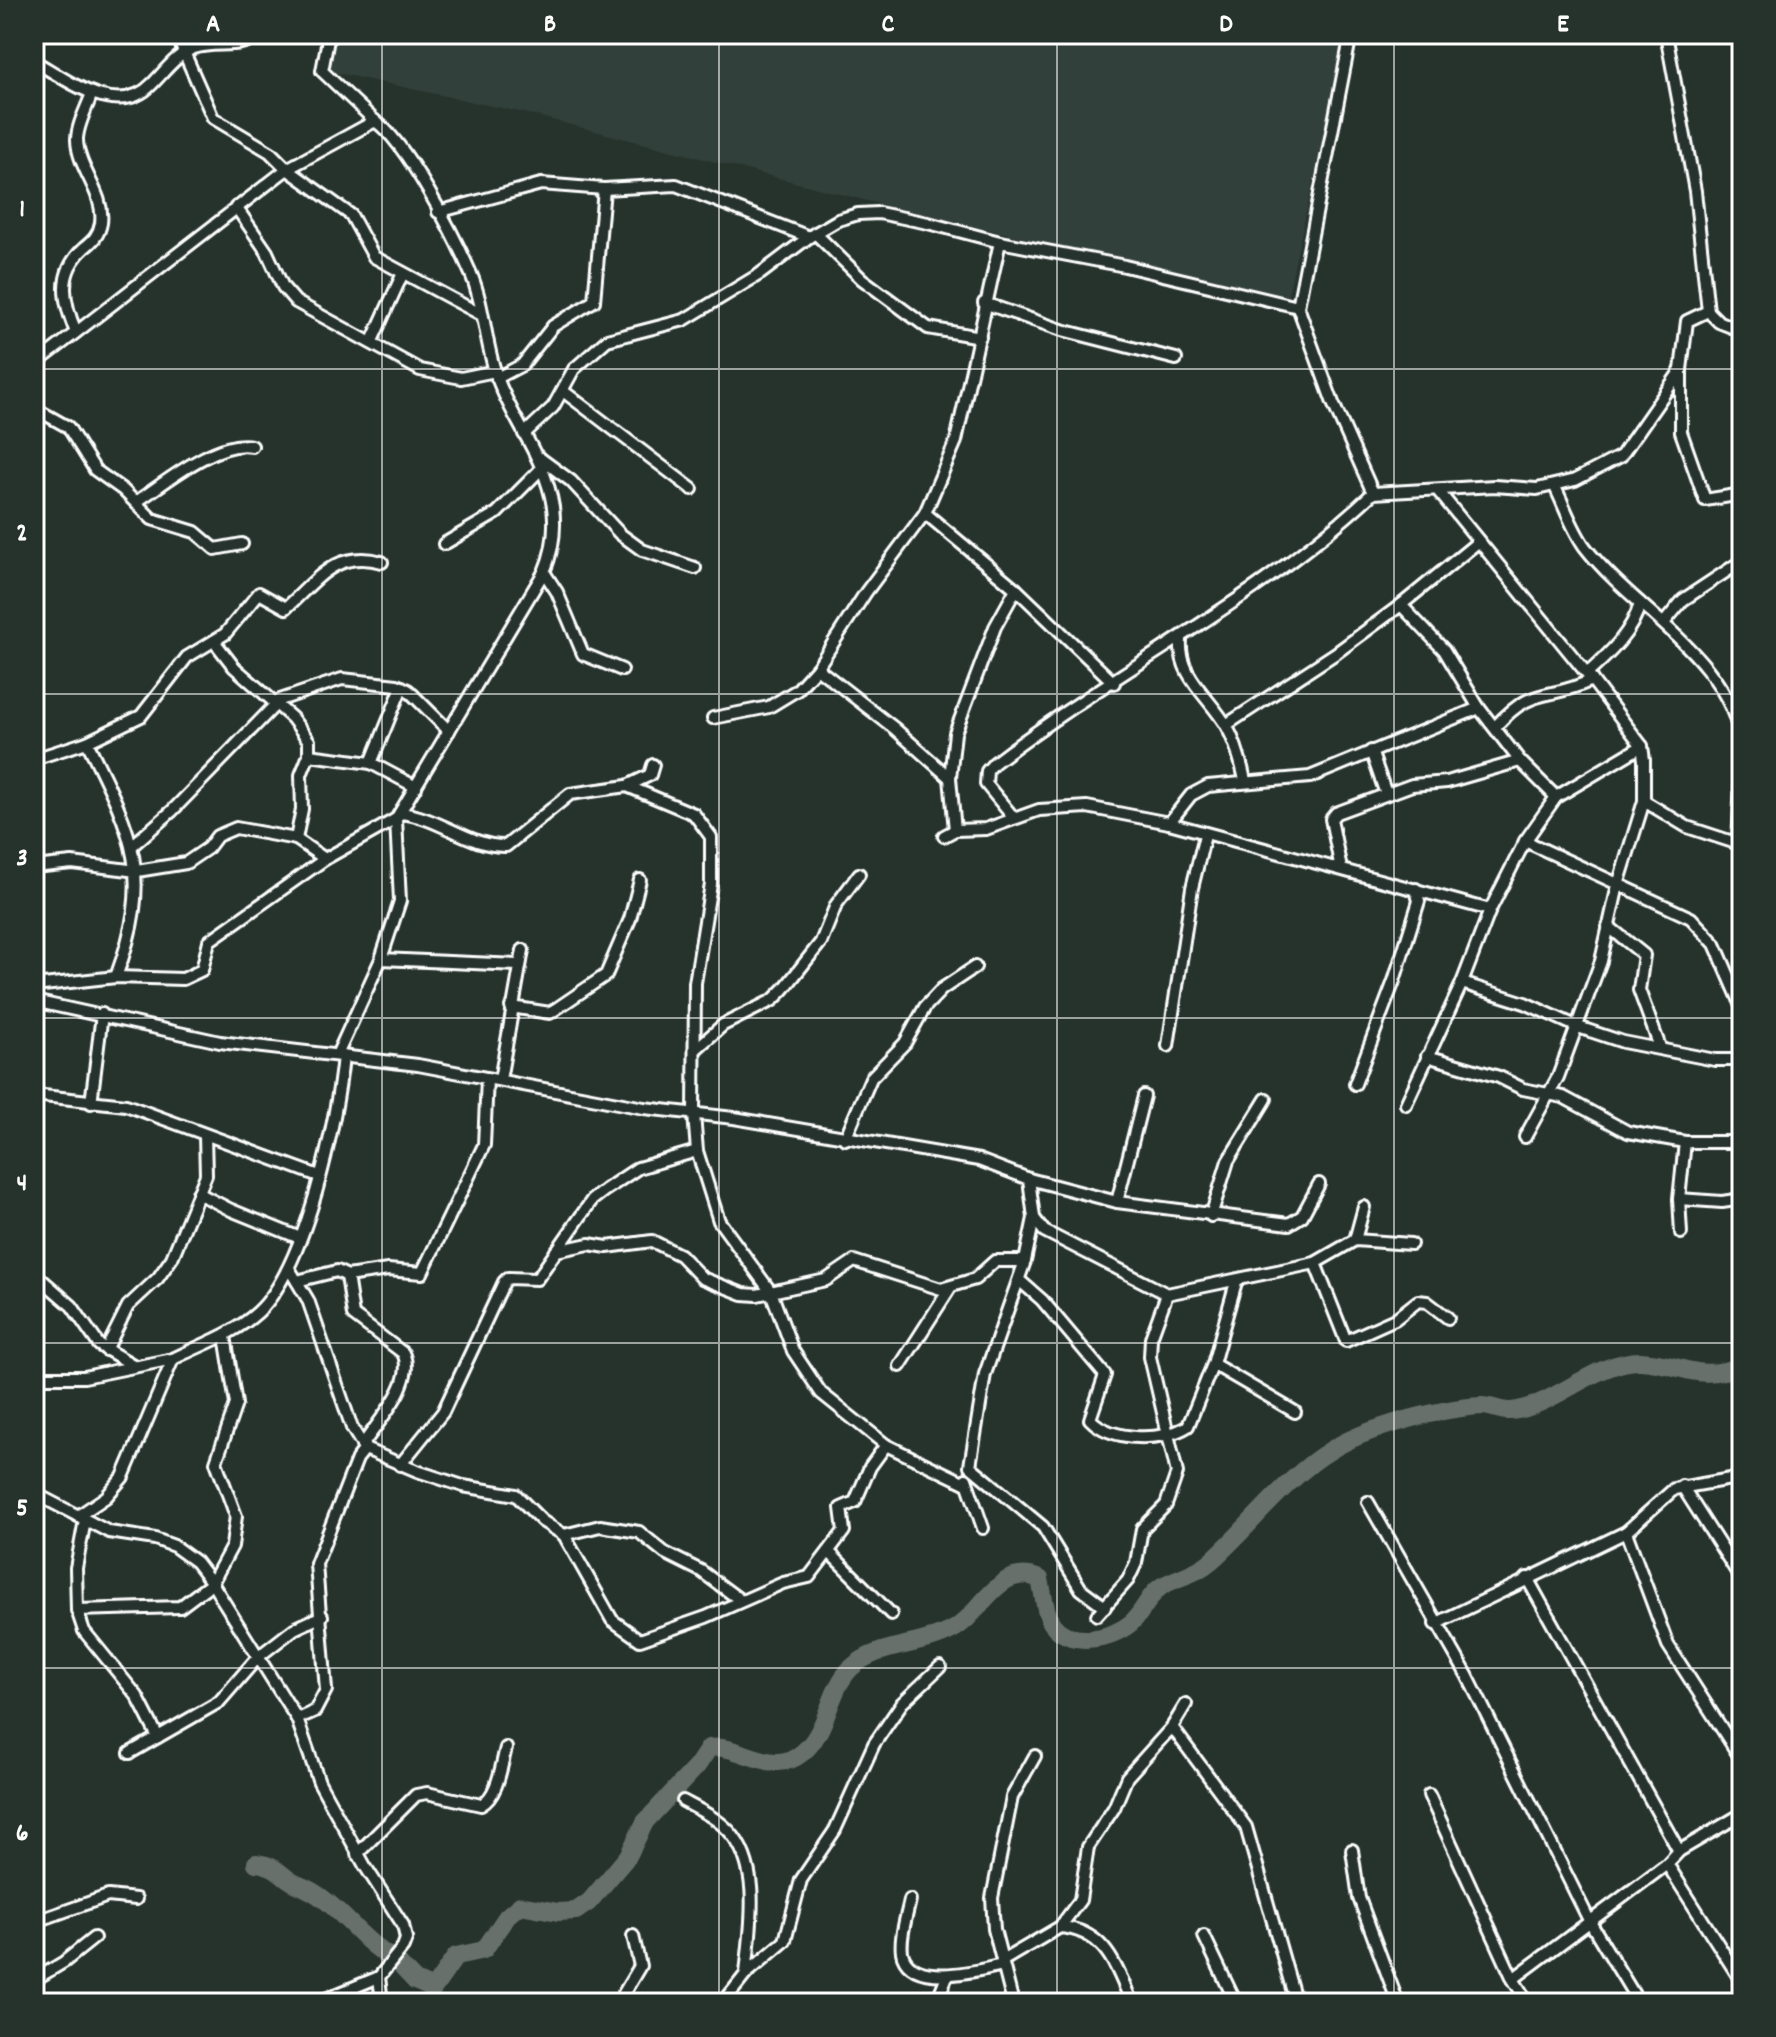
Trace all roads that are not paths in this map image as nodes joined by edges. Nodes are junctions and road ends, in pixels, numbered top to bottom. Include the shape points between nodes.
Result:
1 (176, 34) edge
2 (259, 34) edge
3 (329, 34) edge
4 (1351, 34) edge
5 (1666, 34) edge
6 (186, 51) junction
7 (34, 61) edge
8 (92, 93) junction
9 (375, 121) junction
10 (287, 169) junction
11 (604, 189) junction
12 (236, 207) junction
13 (438, 212) junction
14 (812, 235) junction
15 (1000, 242) junction
16 (403, 273) junction
17 (984, 303) junction
18 (1298, 307) junction
19 (1708, 311) junction
20 (482, 315) junction
21 (1742, 331) edge
22 (76, 332) junction
23 (980, 337) junction
24 (372, 341) junction
25 (1176, 359) dead end
26 (34, 365) edge
27 (1681, 370) junction
28 (496, 374) junction
29 (563, 391) junction
30 (34, 408) edge
31 (524, 434) junction
32 (252, 446) dead end
33 (537, 456) junction
34 (541, 469) junction
35 (1555, 487) junction
36 (692, 489) dead end
37 (1439, 492) junction
38 (1373, 493) junction
39 (1742, 494) edge
40 (136, 502) junction
41 (925, 513) junction
42 (1478, 542) junction
43 (242, 544) dead end
44 (444, 544) dead end
45 (1742, 561) edge
46 (382, 562) dead end
47 (695, 568) dead end
48 (544, 572) junction
49 (1016, 589) junction
50 (1640, 603) junction
51 (1401, 605) junction
52 (1664, 623) junction
53 (1181, 640) junction
54 (214, 641) junction
55 (817, 668) junction
56 (622, 670) dead end
57 (1590, 677) junction
58 (1114, 683) junction
59 (402, 687) junction
60 (274, 703) junction
61 (1479, 708) junction
62 (713, 718) dead end
63 (1226, 725) junction
64 (1495, 727) junction
65 (449, 731) junction
66 (87, 742) junction
67 (1642, 746) junction
68 (1742, 746) edge
69 (1371, 751) junction
70 (309, 755) junction
71 (1742, 757) edge
72 (34, 759) edge
73 (1520, 761) junction
74 (371, 763) junction
75 (653, 765) dead end
76 (950, 778) junction
77 (1245, 780) junction
78 (627, 786) junction
79 (416, 787) junction
80 (1386, 794) junction
81 (1556, 797) junction
82 (1644, 801) junction
83 (398, 816) junction
84 (1013, 817) junction
85 (1169, 823) junction
86 (955, 830) junction
87 (1205, 835) junction
88 (944, 836) dead end
89 (296, 839) junction
90 (1525, 841) junction
91 (133, 845) junction
92 (1740, 845) edge
93 (325, 859) junction
94 (34, 867) edge
95 (1341, 869) junction
96 (137, 871) junction
97 (859, 874) dead end
98 (640, 880) dead end
99 (1618, 885) junction
100 (1416, 889) junction
101 (1429, 892) junction
102 (1419, 901) junction
103 (1490, 910) junction
104 (1608, 926) junction
105 (523, 950) dead end
106 (381, 959) junction
107 (518, 965) junction
108 (975, 967) dead end
109 (116, 977) junction
110 (1462, 983) junction
111 (34, 986) edge
112 (34, 1001) edge
113 (1742, 1006) edge
114 (511, 1007) junction
115 (102, 1014) junction
116 (1578, 1027) junction
117 (1168, 1046) dead end
118 (1660, 1047) junction
119 (696, 1049) junction
120 (340, 1056) junction
121 (1427, 1056) junction
122 (1742, 1060) edge
123 (487, 1078) junction
124 (500, 1080) junction
125 (1355, 1084) dead end
126 (34, 1095) edge
127 (1144, 1096) dead end
128 (1548, 1096) junction
129 (1266, 1099) dead end
130 (91, 1103) junction
131 (1406, 1104) dead end
132 (694, 1114) junction
133 (205, 1135) junction
134 (1525, 1137) dead end
135 (845, 1139) junction
136 (1685, 1142) junction
137 (1742, 1142) edge
138 (697, 1151) junction
139 (319, 1176) junction
140 (1029, 1179) junction
141 (1319, 1184) dead end
142 (198, 1193) junction
143 (1679, 1199) junction
144 (1742, 1199) edge
145 (1117, 1202) junction
146 (1364, 1207) dead end
147 (1211, 1216) junction
148 (1034, 1218) junction
149 (1681, 1233) dead end
150 (300, 1238) junction
151 (1355, 1240) junction
152 (1411, 1244) dead end
153 (556, 1251) junction
154 (1025, 1261) junction
155 (1315, 1263) junction
156 (290, 1270) junction
157 (34, 1273) edge
158 (347, 1276) junction
159 (1019, 1280) junction
160 (297, 1281) junction
161 (1236, 1282) junction
162 (950, 1288) junction
163 (771, 1292) junction
164 (1167, 1294) junction
165 (1448, 1318) dead end
166 (225, 1336) junction
167 (106, 1350) junction
168 (173, 1359) junction
169 (1213, 1364) junction
170 (133, 1366) junction
171 (900, 1366) dead end
172 (34, 1377) edge
173 (1295, 1412) dead end
174 (1169, 1436) junction
175 (886, 1445) junction
176 (364, 1447) junction
177 (400, 1465) junction
178 (970, 1466) junction
179 (1742, 1477) edge
180 (965, 1483) junction
181 (1682, 1486) junction
182 (34, 1493) edge
183 (1368, 1502) dead end
184 (81, 1518) junction
185 (983, 1528) dead end
186 (1626, 1532) junction
187 (564, 1535) junction
188 (829, 1552) junction
189 (1527, 1578) junction
190 (1742, 1580) edge
191 (212, 1583) junction
192 (740, 1600) junction
193 (77, 1610) junction
194 (891, 1614) dead end
195 (322, 1616) junction
196 (1435, 1624) junction
197 (258, 1657) junction
198 (940, 1667) dead end
199 (1186, 1704) dead end
200 (297, 1719) junction
201 (1172, 1727) junction
202 (158, 1737) junction
203 (506, 1748) dead end
204 (130, 1753) dead end
205 (1035, 1756) dead end
206 (1742, 1760) edge
207 (1429, 1795) dead end
208 (683, 1801) dead end
209 (1742, 1814) edge
210 (1352, 1850) dead end
211 (1679, 1851) junction
212 (357, 1854) junction
213 (1667, 1864) junction
214 (136, 1899) dead end
215 (910, 1900) dead end
216 (34, 1922) edge
217 (1590, 1922) junction
218 (1060, 1927) junction
219 (633, 1936) dead end
220 (1204, 1936) dead end
221 (94, 1938) dead end
222 (1003, 1963) junction
223 (746, 1974) junction
224 (947, 1976) junction
225 (379, 1977) junction
226 (1513, 1979) junction
227 (34, 1980) edge
228 (1742, 1982) edge
229 (316, 2003) edge
230 (382, 2003) edge
231 (618, 2003) edge
232 (723, 2003) edge
233 (936, 2003) edge
234 (1013, 2003) edge
235 (1132, 2003) edge
236 (1236, 2003) edge
237 (1296, 2003) edge
238 (1398, 2003) edge
239 (1527, 2003) edge
240 (1639, 2003) edge

1 - 6 street
2 - 6 street via 245,44 211,43
3 - 9 street via 322,71
4 - 18 street
5 - 19 street via 1695,191
6 - 8 street via 143,94 118,98
6 - 10 street via 213,118 270,152
7 - 8 street
8 - 22 street via 77,141 101,215 96,237 69,263 65,275 66,309
9 - 10 street
9 - 13 street via 392,133
10 - 12 street
10 - 16 street via 351,215 368,251
11 - 13 street via 541,184
11 - 14 street via 676,185
11 - 28 street via 594,301 553,326 522,365
12 - 22 street
12 - 24 street via 289,295
13 - 20 street via 471,275
14 - 15 street via 838,220 879,213
14 - 23 street via 928,328
14 - 29 street via 749,282 684,320 607,340 574,369
15 - 17 street
15 - 18 street
16 - 20 street
16 - 24 street
17 - 23 street
17 - 25 street via 1062,330
18 - 38 street
19 - 21 street
19 - 27 street via 1687,321
20 - 28 street
22 - 26 street
23 - 41 street via 956,441
24 - 28 street via 420,370 441,376
27 - 35 street via 1621,456
27 - 39 street via 1681,432 1703,498
28 - 31 street
29 - 31 street
29 - 36 street
30 - 40 street via 68,427 95,470
31 - 33 street
32 - 40 street via 232,444
33 - 34 street
33 - 47 street via 571,481 642,550
34 - 44 street via 497,513
34 - 48 street via 553,505 554,530
35 - 37 street
35 - 50 street via 1585,547
37 - 38 street
37 - 42 street
38 - 53 street via 1347,518
40 - 43 street via 152,519 195,532 215,549
41 - 49 street
41 - 55 street
42 - 51 street
42 - 57 street
45 - 52 street via 1683,600
46 - 54 street via 347,559 286,608 259,593 241,619
48 - 56 street via 583,654
48 - 65 street
49 - 58 street
49 - 76 street via 995,627 955,733
50 - 52 street
50 - 57 street via 1624,635
51 - 61 street via 1444,650
51 - 63 street
52 - 68 street via 1726,696
53 - 58 street
53 - 63 street via 1184,668
54 - 60 street
54 - 66 street via 187,657 141,716
55 - 62 street via 785,700
55 - 76 street
57 - 64 street via 1563,692 1526,698
57 - 67 street
58 - 84 street via 1029,737 987,771 986,784
59 - 60 street via 342,679
59 - 65 street
59 - 74 street
60 - 70 street via 302,729
60 - 91 street via 242,741
61 - 64 street
61 - 69 street
63 - 77 street
64 - 73 street
65 - 79 street
66 - 72 street
66 - 91 street
67 - 81 street
67 - 82 street
69 - 77 street via 1304,778
69 - 80 street
70 - 74 street
70 - 89 street via 301,775
71 - 92 street
73 - 80 street
73 - 81 street
74 - 79 street
75 - 78 street via 650,775
76 - 86 street
77 - 85 street via 1208,786 1191,795
78 - 83 street via 570,794 506,846 488,845 428,817
78 - 119 street via 694,814 711,837 711,884 695,983
79 - 83 street
80 - 95 street via 1333,815
81 - 90 street
82 - 92 street via 1687,827
82 - 99 street
83 - 93 street
83 - 106 street via 400,901
84 - 85 street via 1087,807
84 - 86 street via 980,830
85 - 87 street
86 - 88 street
87 - 95 street
87 - 117 street
89 - 93 street
89 - 96 street via 226,830 195,859
90 - 99 street
90 - 103 street
91 - 96 street
93 - 109 street via 209,941 199,974 183,979
94 - 96 street via 72,863
95 - 100 street
96 - 109 street via 132,926
97 - 119 street via 836,905 821,942 784,989 723,1025
98 - 114 street via 630,919 601,980 550,1013
99 - 104 street
99 - 113 street via 1682,913 1703,929
100 - 101 street
100 - 102 street
101 - 102 street
101 - 103 street
102 - 125 street
103 - 110 street
104 - 116 street
104 - 118 street via 1644,955 1639,990
105 - 107 street
106 - 107 street
106 - 120 street
107 - 114 street
108 - 135 street via 925,1007 905,1043 871,1078
109 - 111 street
110 - 116 street
110 - 121 street
112 - 115 street
114 - 124 street
115 - 120 street via 220,1042
115 - 130 street
116 - 118 street
116 - 128 street
118 - 122 street via 1715,1060
119 - 132 street
120 - 123 street
120 - 139 street via 338,1114
121 - 128 street
121 - 131 street
123 - 124 street
123 - 158 street via 484,1145 424,1271
124 - 132 street
126 - 130 street
127 - 145 street
128 - 134 street
128 - 136 street via 1575,1102 1628,1132
129 - 147 street via 1228,1161
130 - 133 street via 126,1105
132 - 135 street
132 - 138 street
133 - 139 street
133 - 142 street via 206,1175
135 - 140 street via 979,1160
136 - 137 street
136 - 143 street
138 - 153 street via 638,1168 605,1190
138 - 163 street via 719,1221
139 - 150 street
140 - 145 street
140 - 148 street
141 - 147 street via 1296,1222
142 - 150 street
142 - 167 street via 172,1258 128,1306
143 - 144 street
143 - 149 street
145 - 147 street
146 - 151 street
148 - 154 street
148 - 164 street via 1065,1244
150 - 156 street
151 - 152 street
151 - 155 street
153 - 163 street via 652,1241 680,1255 702,1278 743,1294
153 - 177 street via 537,1279 504,1282 443,1412
154 - 159 street
154 - 162 street via 995,1261 975,1279
155 - 161 street
155 - 165 street via 1346,1341 1395,1319 1418,1301
156 - 160 street
156 - 166 street via 258,1313
157 - 167 street via 72,1306
158 - 160 street via 337,1271
158 - 176 street via 353,1315 407,1361 402,1384
159 - 174 street via 1105,1375 1089,1414 1093,1423 1129,1436
159 - 178 street via 985,1374
160 - 176 street via 352,1428
161 - 164 street
161 - 169 street
162 - 163 street via 931,1288 854,1261 826,1280
162 - 171 street
163 - 175 street via 793,1351 821,1393
164 - 174 street via 1149,1347
166 - 168 street
166 - 191 street via 236,1404 216,1462 237,1529
167 - 170 street
168 - 170 street
168 - 184 street via 123,1477
169 - 173 street
169 - 174 street via 1190,1423
170 - 172 street via 84,1377
174 - 178 street via 1177,1473 1172,1495 1142,1529 1132,1572 1101,1611 1043,1527
175 - 180 street
175 - 188 street via 855,1502 841,1508 844,1531
176 - 177 street
176 - 195 street via 316,1564
177 - 187 street via 463,1486 516,1495
178 - 180 street
179 - 181 street
180 - 185 street
181 - 186 street
181 - 190 street
182 - 184 street
183 - 196 street
184 - 191 street via 109,1532 174,1546
184 - 193 street
186 - 189 street
186 - 206 street via 1668,1645
187 - 192 street via 600,1526 639,1532
187 - 192 street via 612,1620 640,1640
188 - 192 street via 809,1577
188 - 194 street
189 - 196 street
189 - 211 street
191 - 193 street via 172,1609
191 - 197 street
193 - 202 street via 84,1631 137,1696
195 - 197 street via 294,1629
195 - 200 street via 326,1690 315,1711
196 - 217 street via 1467,1675
197 - 200 street
197 - 202 street via 227,1696
198 - 223 street via 902,1703 874,1744 835,1830 801,1880 785,1941
199 - 201 street
200 - 212 street via 319,1782
201 - 218 street via 1127,1777 1088,1847 1080,1900
201 - 237 street via 1246,1827
202 - 204 street
203 - 212 street via 486,1803 416,1795
205 - 222 street via 1012,1797 992,1898
207 - 226 street
208 - 223 street via 727,1828 743,1854 752,1907
209 - 211 street
210 - 238 street via 1359,1898
211 - 213 street
212 - 225 street via 403,1925 406,1939
213 - 217 street
213 - 228 street
214 - 216 street via 108,1896
215 - 224 street via 903,1956 920,1970
217 - 226 street
217 - 240 street
218 - 222 street
218 - 235 street via 1079,1929 1106,1950
219 - 231 street via 640,1966
220 - 236 street
221 - 227 street
222 - 224 street
222 - 234 street
223 - 232 street
224 - 233 street
225 - 229 street
225 - 230 street
226 - 239 street

